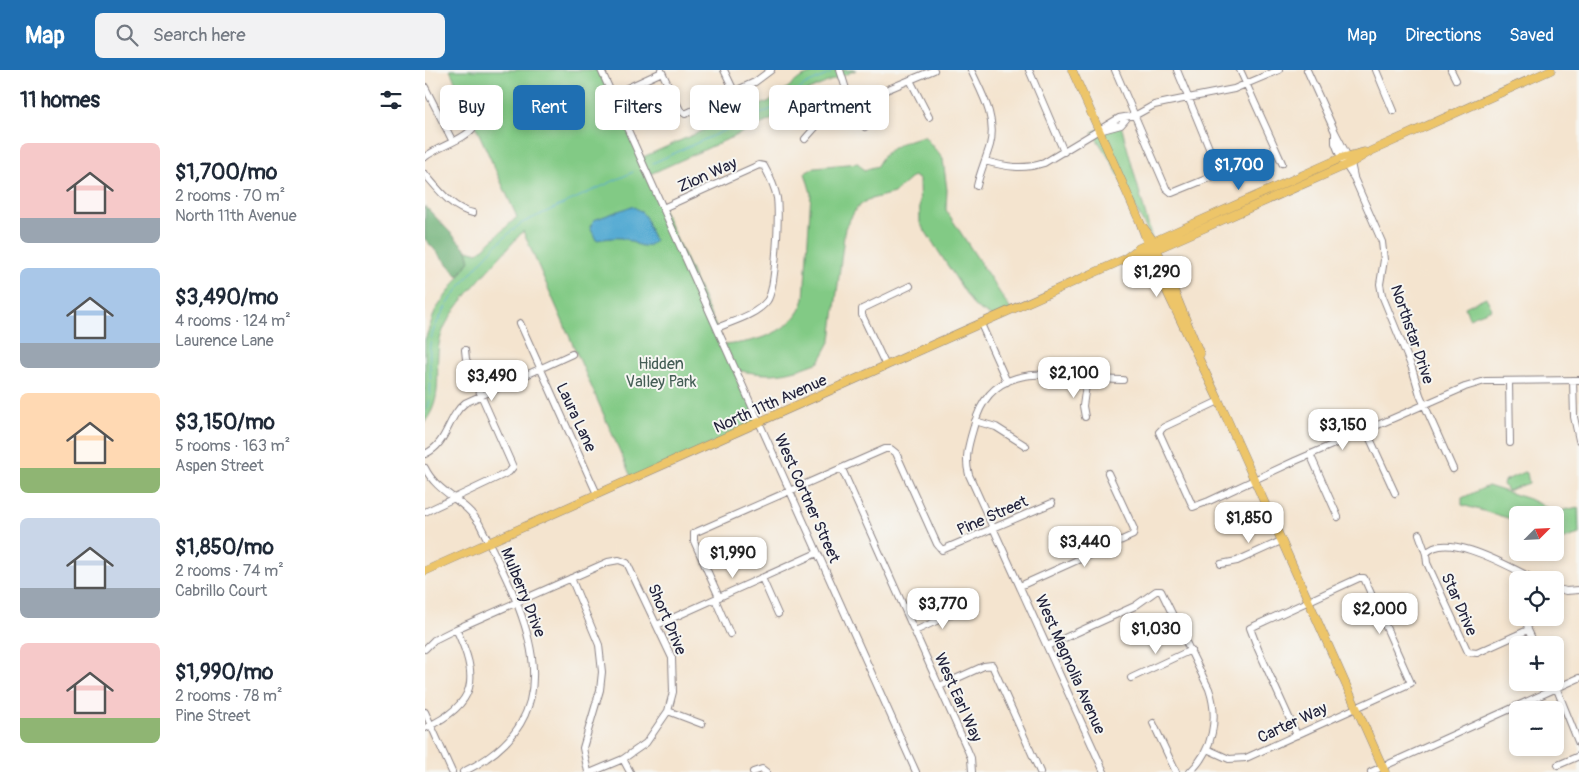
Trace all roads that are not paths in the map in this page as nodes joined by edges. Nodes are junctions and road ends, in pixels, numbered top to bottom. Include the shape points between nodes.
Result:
1 (601, 70) edge
2 (724, 70) edge
3 (771, 70) edge
4 (840, 70) edge
5 (934, 70) edge
6 (971, 70) edge
7 (1029, 70) edge
8 (1072, 70) edge
9 (1115, 70) edge
10 (1177, 70) edge
11 (1240, 70) edge
12 (1279, 70) edge
13 (1307, 70) edge
14 (1375, 70) edge
15 (1451, 70) edge
16 (1551, 70) edge
17 (662, 71) edge
18 (910, 80) junction
19 (1455, 80) dead end
20 (608, 85) edge
21 (633, 85) edge
22 (730, 85) edge
23 (748, 85) edge
24 (845, 85) edge
25 (1247, 85) junction
26 (425, 87) edge
27 (889, 89) edge
28 (1188, 97) junction
29 (690, 111) edge
30 (1393, 112) dead end
31 (1136, 115) junction
32 (929, 117) dead end
33 (472, 130) edge
34 (628, 130) edge
35 (813, 130) edge
36 (1099, 131) junction
37 (805, 139) dead end
38 (452, 140) junction
39 (1064, 152) junction
40 (425, 157) edge
41 (985, 161) junction
42 (1346, 161) junction
43 (1282, 164) dead end
44 (425, 174) edge
45 (977, 186) dead end
46 (1277, 186) junction
47 (663, 208) junction
48 (473, 213) dead end
49 (1233, 215) junction
50 (1151, 247) junction
51 (910, 286) dead end
52 (520, 323) dead end
53 (981, 324) junction
54 (717, 328) junction
55 (465, 350) dead end
56 (572, 354) dead end
57 (886, 366) junction
58 (540, 368) junction
59 (1087, 378) junction
60 (1123, 380) dead end
61 (1576, 380) edge
62 (1509, 381) junction
63 (1007, 382) junction
64 (481, 395) junction
65 (1219, 402) junction
66 (1424, 404) junction
67 (1085, 417) dead end
68 (975, 421) junction
69 (759, 423) junction
70 (1366, 430) junction
71 (1579, 440) edge
72 (1510, 443) dead end
73 (1026, 446) dead end
74 (425, 454) edge
75 (1309, 454) junction
76 (425, 468) edge
77 (842, 469) junction
78 (1453, 469) dead end
79 (1108, 474) dead end
80 (1254, 479) junction
81 (789, 490) junction
82 (1395, 493) dead end
83 (597, 494) junction
84 (452, 499) junction
85 (1052, 503) dead end
86 (425, 512) edge
87 (1337, 518) dead end
88 (994, 528) junction
89 (1419, 534) dead end
90 (1281, 541) junction
91 (489, 542) junction
92 (817, 553) junction
93 (1426, 554) junction
94 (1221, 564) dead end
95 (425, 571) edge
96 (1516, 571) edge
97 (571, 578) junction
98 (762, 578) junction
99 (1020, 586) junction
100 (1564, 590) edge
101 (1579, 590) edge
102 (717, 598) junction
103 (1308, 600) junction
104 (516, 602) junction
105 (963, 609) dead end
106 (778, 614) dead end
107 (657, 625) junction
108 (1527, 626) edge
109 (456, 629) junction
110 (1528, 630) junction
111 (915, 631) junction
112 (731, 634) dead end
113 (1531, 636) edge
114 (1047, 646) junction
115 (425, 648) edge
116 (1191, 650) junction
117 (1131, 678) dead end
118 (1579, 678) edge
119 (1564, 682) edge
120 (940, 686) junction
121 (1543, 691) edge
122 (1557, 691) edge
123 (1357, 708) junction
124 (668, 711) junction
125 (425, 712) edge
126 (1153, 723) dead end
127 (702, 724) dead end
128 (428, 727) edge
129 (1297, 735) junction
130 (1579, 744) edge
131 (1207, 749) junction
132 (1579, 756) edge
133 (623, 759) junction
134 (1558, 765) dead end
135 (1384, 769) edge
136 (764, 770) edge
137 (452, 772) edge
138 (463, 772) edge
139 (588, 772) edge
140 (592, 772) edge
141 (630, 772) edge
142 (753, 772) edge
143 (916, 772) edge
144 (972, 772) edge
145 (1040, 772) edge
146 (1104, 772) edge
147 (1176, 772) edge
148 (1190, 772) edge
149 (1371, 772) edge

1 - 20 street, West Cortner Street
2 - 22 street
3 - 23 street
4 - 24 street
5 - 18 street
6 - 41 street via 991,122 992,134
7 - 39 street
8 - 36 main road
9 - 31 street
10 - 28 street
11 - 25 street
12 - 25 street
13 - 42 street, Northstar Drive via 1335,132 1335,143
14 - 30 street
15 - 19 street
16 - 42 main road, North 11th Avenue
17 - 21 street
17 - 29 street via 683,114
18 - 27 street
18 - 32 street
25 - 28 street
25 - 43 street
26 - 38 street
28 - 31 street via 1154,106
28 - 31 street via 1218,172 1170,193
31 - 36 street via 1121,125
33 - 38 street via 468,135
34 - 47 street, West Cortner Street
35 - 37 street
36 - 39 street
36 - 50 main road
38 - 40 street
39 - 41 street via 1033,167 1010,168
41 - 45 street
42 - 46 main road, North 11th Avenue
42 - 49 main road, North 11th Avenue
42 - 66 street, Northstar Drive via 1382,242 1382,295
44 - 48 street via 457,207
46 - 49 main road, North 11th Avenue via 1240,206
46 - 50 main road, North 11th Avenue
47 - 54 street, West Cortner Street
47 - 54 street, Zion Way via 762,165 777,197 775,274 771,295 755,310
49 - 50 main road, North 11th Avenue
50 - 53 main road, North 11th Avenue via 1139,248 1125,259
50 - 65 main road via 1189,325
51 - 57 street via 862,309
52 - 58 street, Laura Lane
53 - 57 main road, North 11th Avenue
53 - 63 street
54 - 69 street, West Cortner Street
55 - 64 street
56 - 58 street
57 - 69 main road, North 11th Avenue
58 - 64 street
58 - 83 street, Laura Lane
59 - 60 street
59 - 63 street via 1033,374
59 - 67 street via 1083,406
61 - 62 street
61 - 71 street via 1574,417
62 - 66 street via 1485,381
62 - 72 street
63 - 68 street, West Magnolia Avenue via 985,399
64 - 74 street via 461,406 444,437
64 - 84 street via 513,468
65 - 80 main road
65 - 80 street via 1159,432 1193,507
66 - 70 street
66 - 78 street, Northstar Drive
68 - 73 street via 996,427
68 - 88 street, West Magnolia Avenue via 966,465
69 - 81 street, West Cortner Street
69 - 83 main road, North 11th Avenue
70 - 75 street
70 - 82 street
75 - 80 street
75 - 87 street
76 - 84 street, Mulberry Drive via 432,482
77 - 81 street
77 - 88 street, Pine Street via 885,449 896,453 937,544 943,550
77 - 111 street, West Earl Way
79 - 99 street via 1135,533
80 - 90 main road
81 - 92 street, West Cortner Street
81 - 102 street via 693,534
83 - 91 main road, North 11th Avenue
84 - 86 street
84 - 91 street, Mulberry Drive via 476,518
85 - 88 street, Pine Street
88 - 99 street, West Magnolia Avenue
89 - 93 street
90 - 94 street via 1237,561
90 - 103 main road
91 - 95 main road, North 11th Avenue
91 - 104 street, Mulberry Drive
92 - 98 street
92 - 143 street, West Cortner Street
93 - 96 street via 1432,548 1466,548
93 - 110 street, Star Drive via 1465,649 1471,654
97 - 104 street
97 - 107 street, Short Drive via 613,560 623,561 631,569
97 - 139 street via 601,656 600,690 583,748
98 - 102 street
98 - 106 street
99 - 114 street, West Magnolia Avenue
100 - 101 street
102 - 107 street
102 - 112 street
103 - 123 main road
103 - 123 street, Carter Way via 1364,578 1412,682
103 - 129 street via 1251,628
104 - 109 street
104 - 138 street, Mulberry Drive via 532,647 534,672 530,698 521,723 505,744 492,757
105 - 111 street
107 - 124 street, Short Drive via 673,663 673,692
108 - 110 street
109 - 115 street
109 - 128 street via 470,662 469,688 457,710
110 - 113 street
111 - 120 street, West Earl Way
114 - 116 street via 1135,606 1160,590
114 - 146 street, West Magnolia Avenue
116 - 117 street
116 - 131 street via 1213,704 1214,722
118 - 119 street
120 - 144 street, West Earl Way via 971,758
120 - 145 street via 990,664
121 - 135 street
122 - 130 street
123 - 129 street, Carter Way
123 - 135 main road
124 - 127 street
124 - 133 street, Short Drive via 651,738
125 - 128 street
126 - 147 street
128 - 137 street
129 - 131 street, Carter Way via 1239,760
131 - 148 street
132 - 134 street
133 - 140 street, Short Drive
133 - 141 street
135 - 149 street
136 - 142 street

